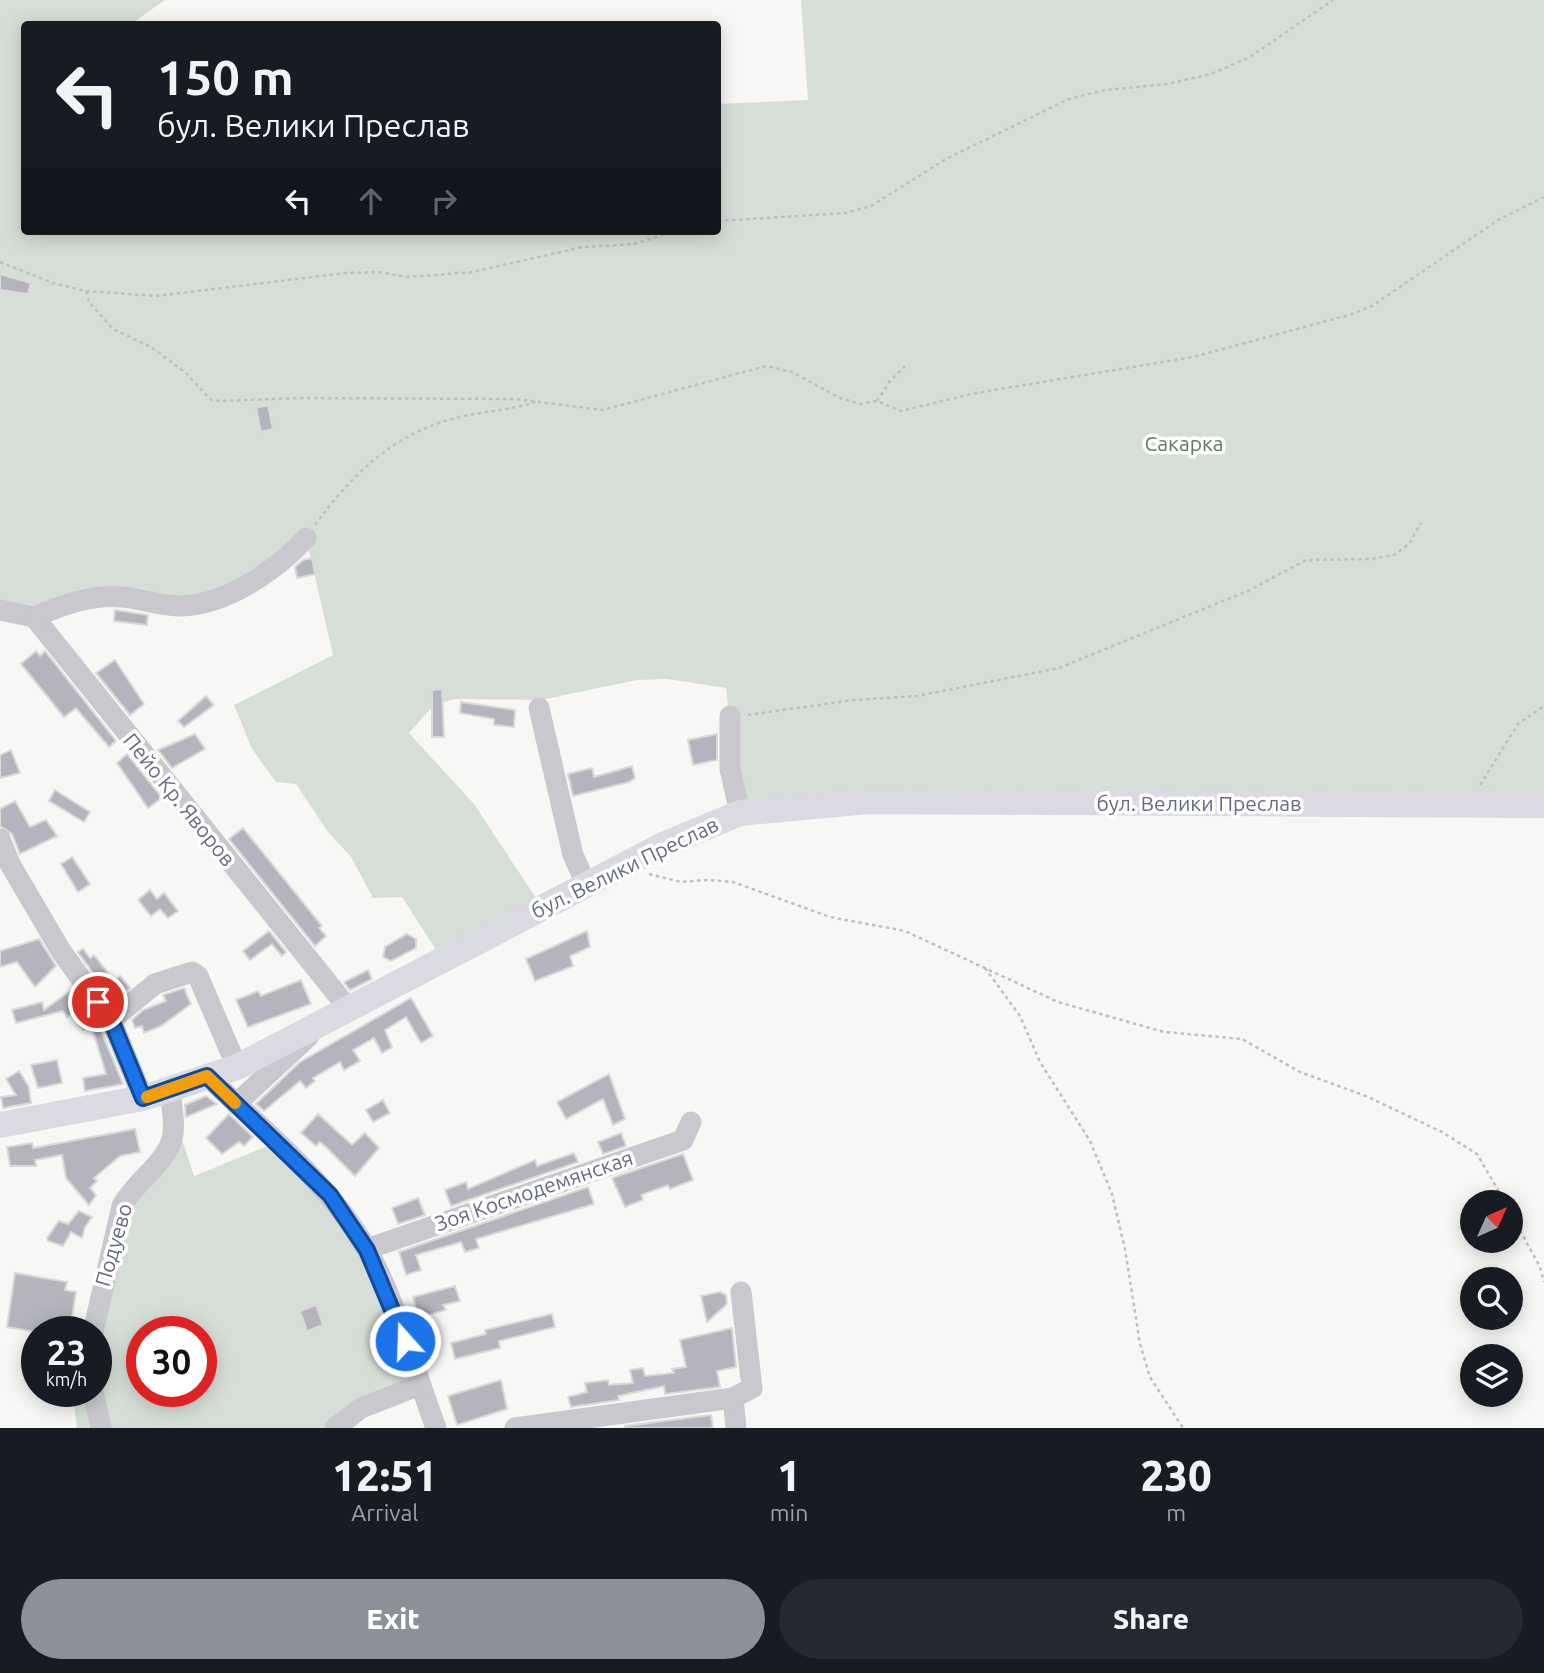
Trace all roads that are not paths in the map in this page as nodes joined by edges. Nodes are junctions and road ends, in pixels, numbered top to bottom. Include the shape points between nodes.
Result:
1 (306, 538) road end
2 (0, 610) edge
3 (34, 617) junction
4 (539, 708) dead end
5 (730, 716) road end
6 (1537, 805) edge
7 (740, 813) junction
8 (0, 839) edge
9 (587, 886) junction
10 (348, 1009) junction
11 (111, 1020) junction
12 (321, 1024) junction
13 (237, 1067) junction
14 (207, 1076) junction
15 (170, 1089) junction
16 (143, 1098) junction
17 (236, 1104) junction
18 (691, 1122) dead end
19 (0, 1125) edge
20 (367, 1250) junction
21 (741, 1292) dead end
22 (97, 1316) edge
23 (420, 1385) junction
24 (733, 1398) junction
25 (96, 1407) edge
26 (101, 1428) edge
27 (335, 1428) edge
28 (436, 1428) edge
29 (515, 1428) edge
30 (736, 1428) edge

1 - 3 street via 295,551 245,585 212,601 182,606 123,597 95,598
2 - 3 street
3 - 10 street, Пейо Кр. Яворов
4 - 9 street via 573,855
5 - 7 street via 730,769
6 - 7 main road, бул. Велики Преслав via 869,802
7 - 9 main road, бул. Велики Преслав via 663,845
8 - 11 street via 61,951
9 - 10 main road, бул. Велики Преслав
10 - 12 main road, бул. Велики Преслав
11 - 13 street via 155,985 192,972 198,976
11 - 16 street
12 - 13 main road, бул. Велики Преслав
12 - 17 street
13 - 14 main road, бул. Велики Преслав
14 - 15 main road, бул. Велики Преслав
14 - 17 street
15 - 16 main road, бул. Велики Преслав
15 - 22 street, Подуево via 173,1136 122,1206
16 - 19 main road, бул. Велики Преслав
17 - 20 street via 330,1195
18 - 20 street, Зоя Космодемянская via 683,1140
20 - 23 street
21 - 24 street via 752,1388
23 - 27 street via 361,1408
23 - 28 street
24 - 29 street
24 - 30 street
25 - 26 street

